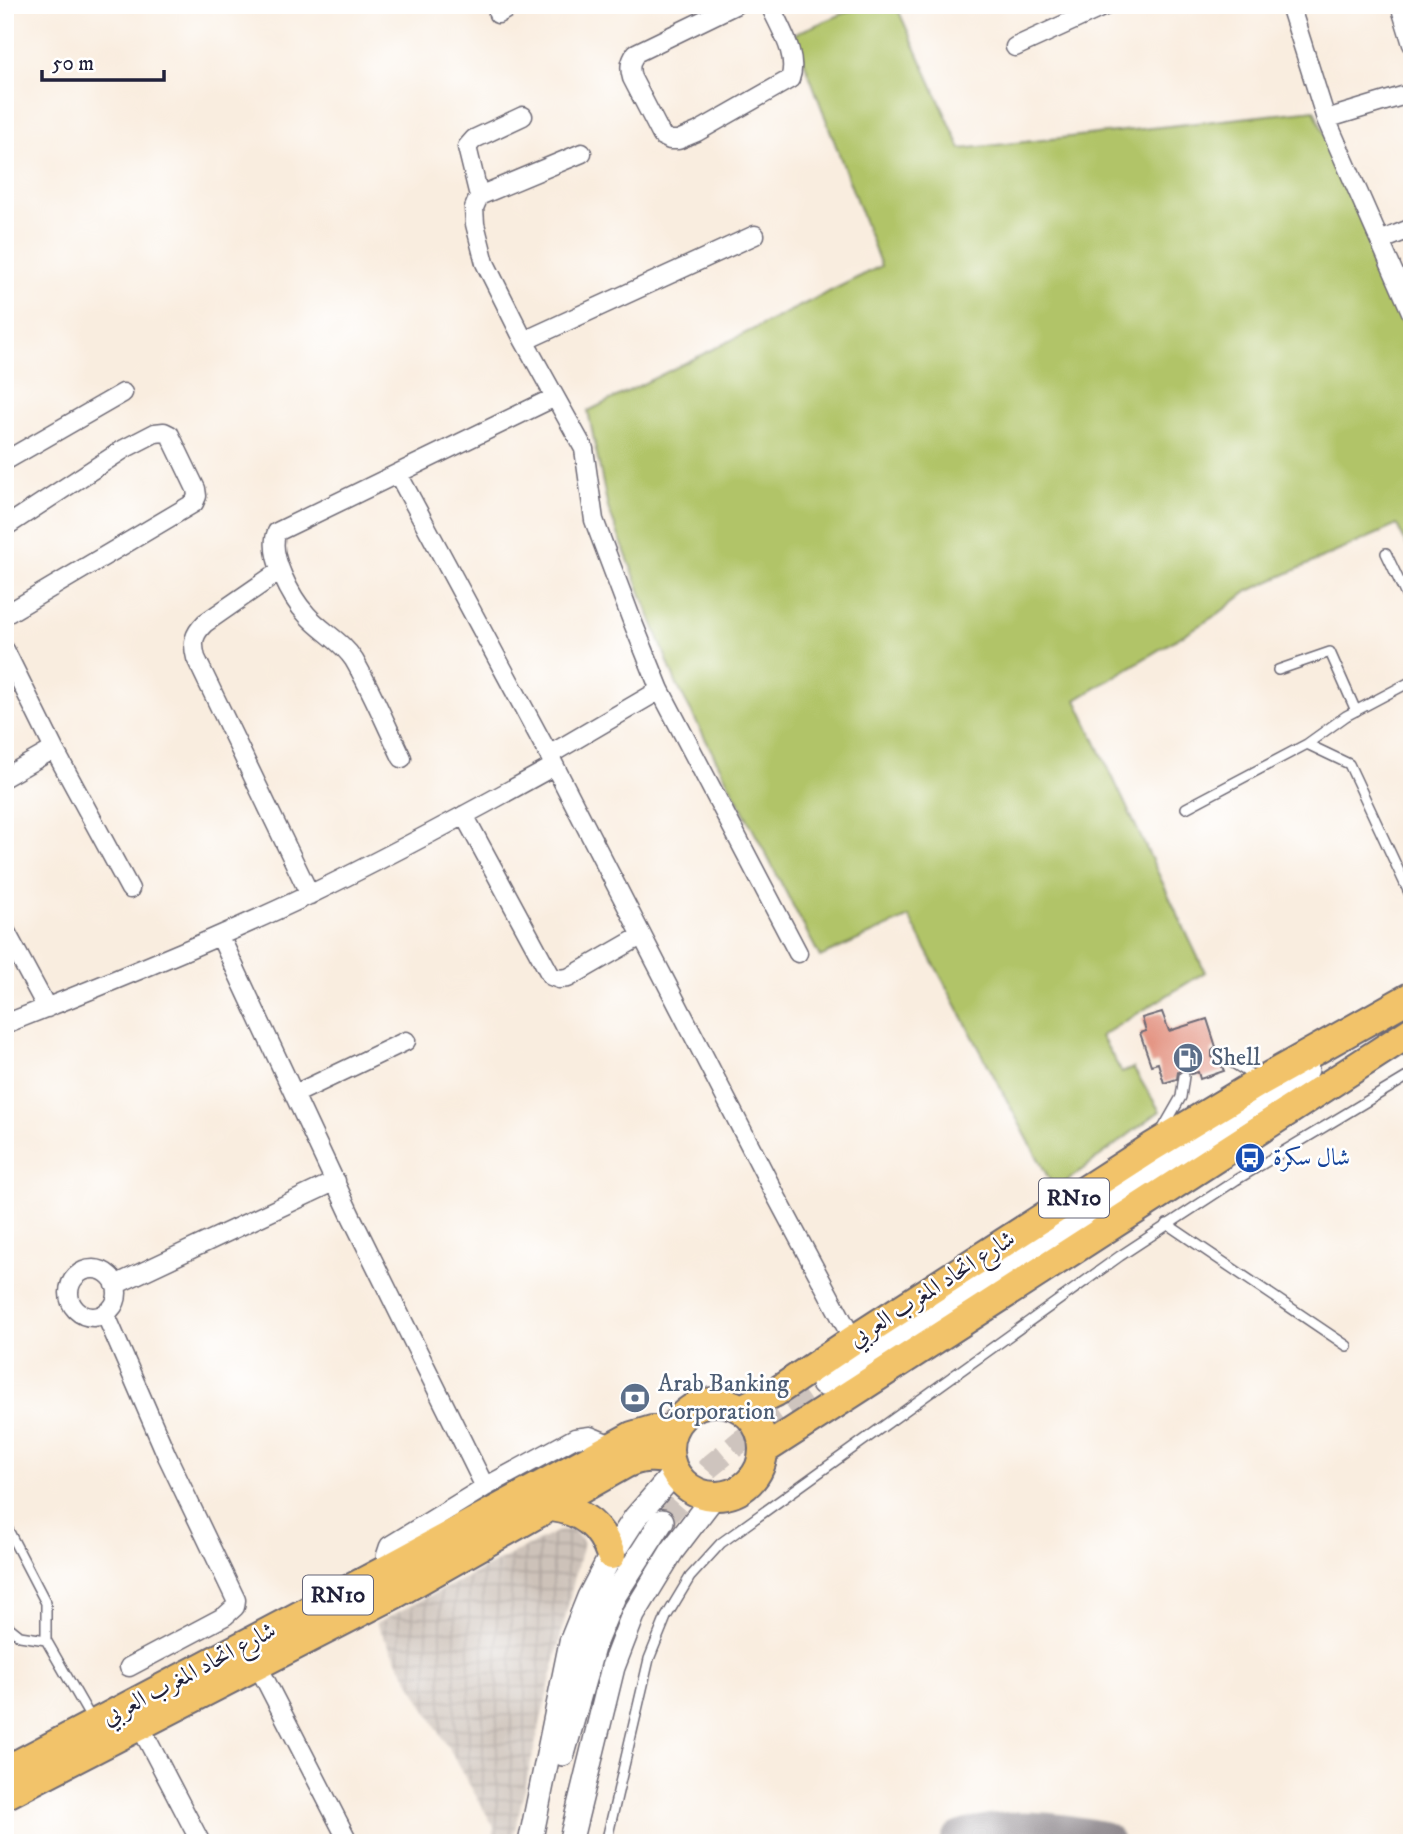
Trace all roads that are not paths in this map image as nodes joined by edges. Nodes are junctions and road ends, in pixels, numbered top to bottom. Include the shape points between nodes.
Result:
1 (735, 5) edge
2 (770, 5) edge
3 (1107, 5) edge
4 (1290, 5) edge
5 (1400, 5) edge
6 (1412, 44) edge
7 (1015, 47) dead end
8 (1412, 93) edge
9 (523, 116) dead end
10 (1326, 119) junction
11 (582, 153) dead end
12 (479, 196) junction
13 (1412, 228) edge
14 (755, 235) dead end
15 (1380, 241) junction
16 (1410, 308) edge
17 (523, 341) junction
18 (123, 393) dead end
19 (555, 397) junction
20 (5, 461) edge
21 (398, 474) junction
22 (5, 527) edge
23 (1386, 554) dead end
24 (280, 571) junction
25 (1412, 608) edge
26 (5, 615) edge
27 (5, 650) edge
28 (1278, 670) dead end
29 (10, 671) edge
30 (1412, 681) edge
31 (660, 690) junction
32 (1356, 710) junction
33 (1307, 744) junction
34 (54, 749) junction
35 (402, 758) dead end
36 (551, 760) junction
37 (5, 777) edge
38 (1186, 808) dead end
39 (464, 816) junction
40 (130, 889) dead end
41 (310, 895) junction
42 (1412, 899) edge
43 (5, 930) edge
44 (220, 936) junction
45 (641, 936) junction
46 (798, 953) dead end
47 (1412, 998) edge
48 (47, 1008) junction
49 (5, 1024) edge
50 (1412, 1031) edge
51 (406, 1041) dead end
52 (1218, 1054) dead end
53 (1412, 1074) edge
54 (1184, 1076) dead end
55 (1261, 1081) junction
56 (295, 1094) junction
57 (1152, 1147) junction
58 (336, 1181) junction
59 (1167, 1224) junction
60 (115, 1285) junction
61 (105, 1313) junction
62 (853, 1340) junction
63 (1347, 1346) dead end
64 (823, 1384) tunnel mouth
65 (741, 1409) junction
66 (673, 1430) junction
67 (614, 1446) junction
68 (764, 1450) junction
69 (672, 1466) junction
70 (485, 1487) junction
71 (714, 1496) junction
72 (552, 1507) junction
73 (662, 1521) tunnel mouth
74 (5, 1524) edge
75 (611, 1555) junction
76 (386, 1570) junction
77 (5, 1624) edge
78 (46, 1640) junction
79 (257, 1664) junction
80 (129, 1667) dead end
81 (94, 1724) junction
82 (139, 1724) junction
83 (5, 1772) edge
84 (5, 1795) edge
85 (201, 1843) edge
86 (349, 1843) edge
87 (530, 1843) edge
88 (541, 1843) edge
89 (570, 1843) edge
90 (606, 1843) edge

1 - 2 street via 636,53 632,60 632,78 662,136 678,140 697,132 790,79 793,58
3 - 7 street
4 - 10 street
5 - 6 street
8 - 10 street
9 - 12 street via 469,143
10 - 15 street
11 - 12 street
12 - 17 street via 474,208 478,241
13 - 15 street
14 - 17 street
15 - 16 street
17 - 19 street
18 - 20 street
19 - 21 street
19 - 31 street via 584,450 594,520
21 - 24 street via 276,532
21 - 36 street
22 - 26 street via 155,433 170,435 196,489 194,503
23 - 25 lane
24 - 35 street via 307,615 351,655
24 - 41 street via 205,623 195,632 193,644
27 - 29 street
28 - 32 lane via 1330,652
29 - 34 street
30 - 32 lane
31 - 36 street
31 - 46 street
32 - 33 lane
33 - 38 lane
33 - 42 lane via 1349,764
34 - 37 street
34 - 40 street
36 - 39 street
36 - 45 street
39 - 41 street
39 - 45 street via 551,976 568,978
41 - 44 street
43 - 48 street
44 - 48 street
44 - 56 street
45 - 62 street
47 - 55 main road, شارع اتحاد المغرب العربي / RN10
47 - 64 street
48 - 49 street
50 - 68 main road, شارع اتحاد المغرب العربي / RN10
51 - 56 street
52 - 55 lane
53 - 59 lane
54 - 57 lane via 1181,1097
55 - 57 main road, شارع اتحاد المغرب العربي / RN10
56 - 58 street
57 - 62 main road, شارع اتحاد المغرب العربي / RN10
58 - 60 street
58 - 70 street
59 - 63 lane
59 - 90 lane via 721,1543 690,1577 666,1616 649,1659
60 - 61 street via 115,1301
60 - 61 street via 104,1271 95,1269 72,1281 69,1298 79,1313 96,1317
61 - 80 street via 236,1600 225,1616
62 - 65 main road, شارع اتحاد المغرب العربي / RN10 via 776,1392
65 - 66 main road via 715,1402 702,1404 690,1410
65 - 68 main road via 760,1431
66 - 67 main road, شارع اتحاد المغرب العربي / RN10 via 652,1430
66 - 69 main road via 669,1445
67 - 70 street via 590,1436 575,1438
67 - 76 main road, شارع اتحاد المغرب العربي / RN10
68 - 71 main road via 757,1474 749,1483 738,1491
69 - 71 main road via 691,1489
69 - 72 main road, شارع اتحاد المغرب العربي / RN10 via 654,1456 639,1458
69 - 75 street
70 - 76 street via 389,1546
71 - 89 street via 672,1551 633,1615 613,1667
72 - 75 main road via 568,1509 596,1526
72 - 79 main road, شارع اتحاد المغرب العربي / RN10
73 - 88 street via 614,1596 594,1644
74 - 78 lane via 46,1603
75 - 87 street via 571,1642
76 - 81 main road, شارع اتحاد المغرب العربي / RN10
77 - 78 lane via 20,1636
78 - 81 lane
79 - 82 main road, شارع اتحاد المغرب العربي / RN10
79 - 86 street
81 - 83 main road, شارع اتحاد المغرب العربي / RN10
82 - 84 main road, شارع اتحاد المغرب العربي / RN10
82 - 85 street

